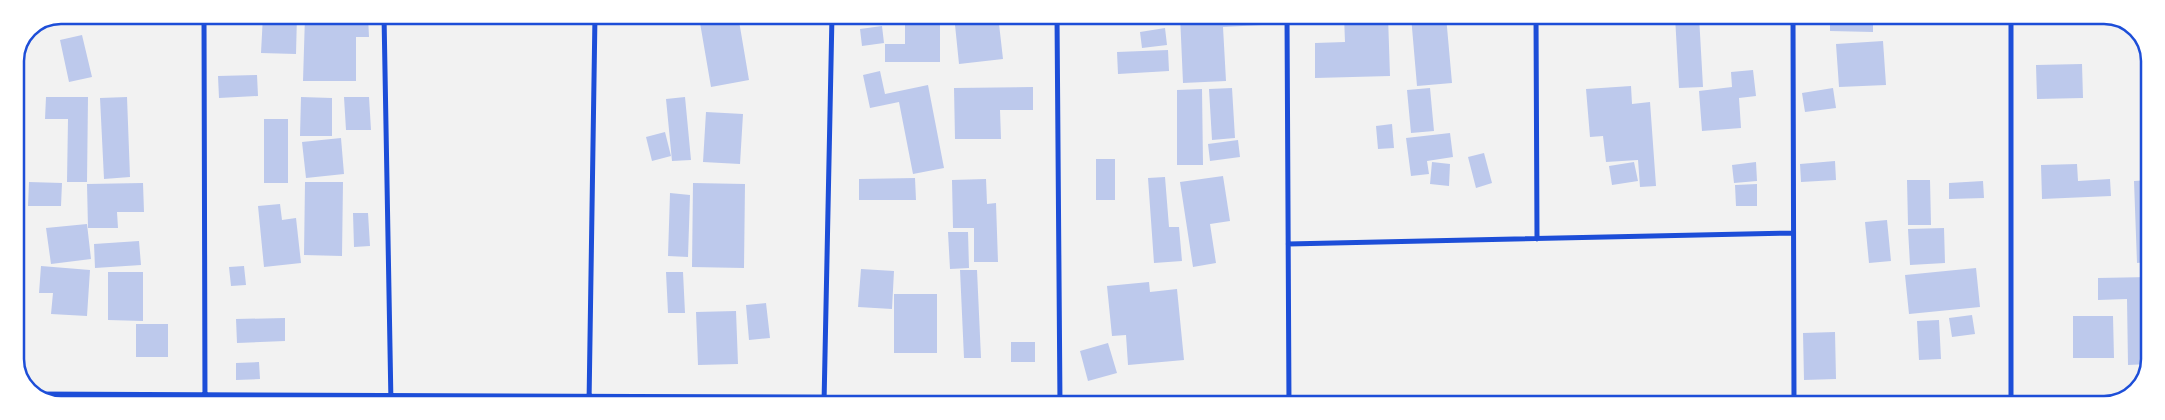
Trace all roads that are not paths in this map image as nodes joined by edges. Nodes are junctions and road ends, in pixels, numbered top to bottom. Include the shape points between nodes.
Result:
1 (204, 24) edge
2 (384, 24) edge
3 (595, 24) edge
4 (832, 24) edge
5 (1057, 24) edge
6 (1287, 24) edge
7 (1536, 24) edge
8 (1793, 24) edge
9 (2011, 24) edge
10 (1794, 233) junction
11 (1537, 239) junction
12 (1288, 244) junction
13 (49, 394) edge
14 (205, 394) junction
15 (391, 395) junction
16 (589, 396) joint
17 (824, 396) edge
18 (1060, 396) edge
19 (1289, 396) edge
20 (1794, 396) edge
21 (2011, 396) edge

1 - 14 street
2 - 15 street
3 - 16 street
4 - 17 street
5 - 18 street
6 - 12 street
7 - 11 street
8 - 10 street
9 - 21 street
10 - 11 street
10 - 20 street
11 - 12 street
12 - 19 street
13 - 14 street
14 - 15 street
15 - 16 street

